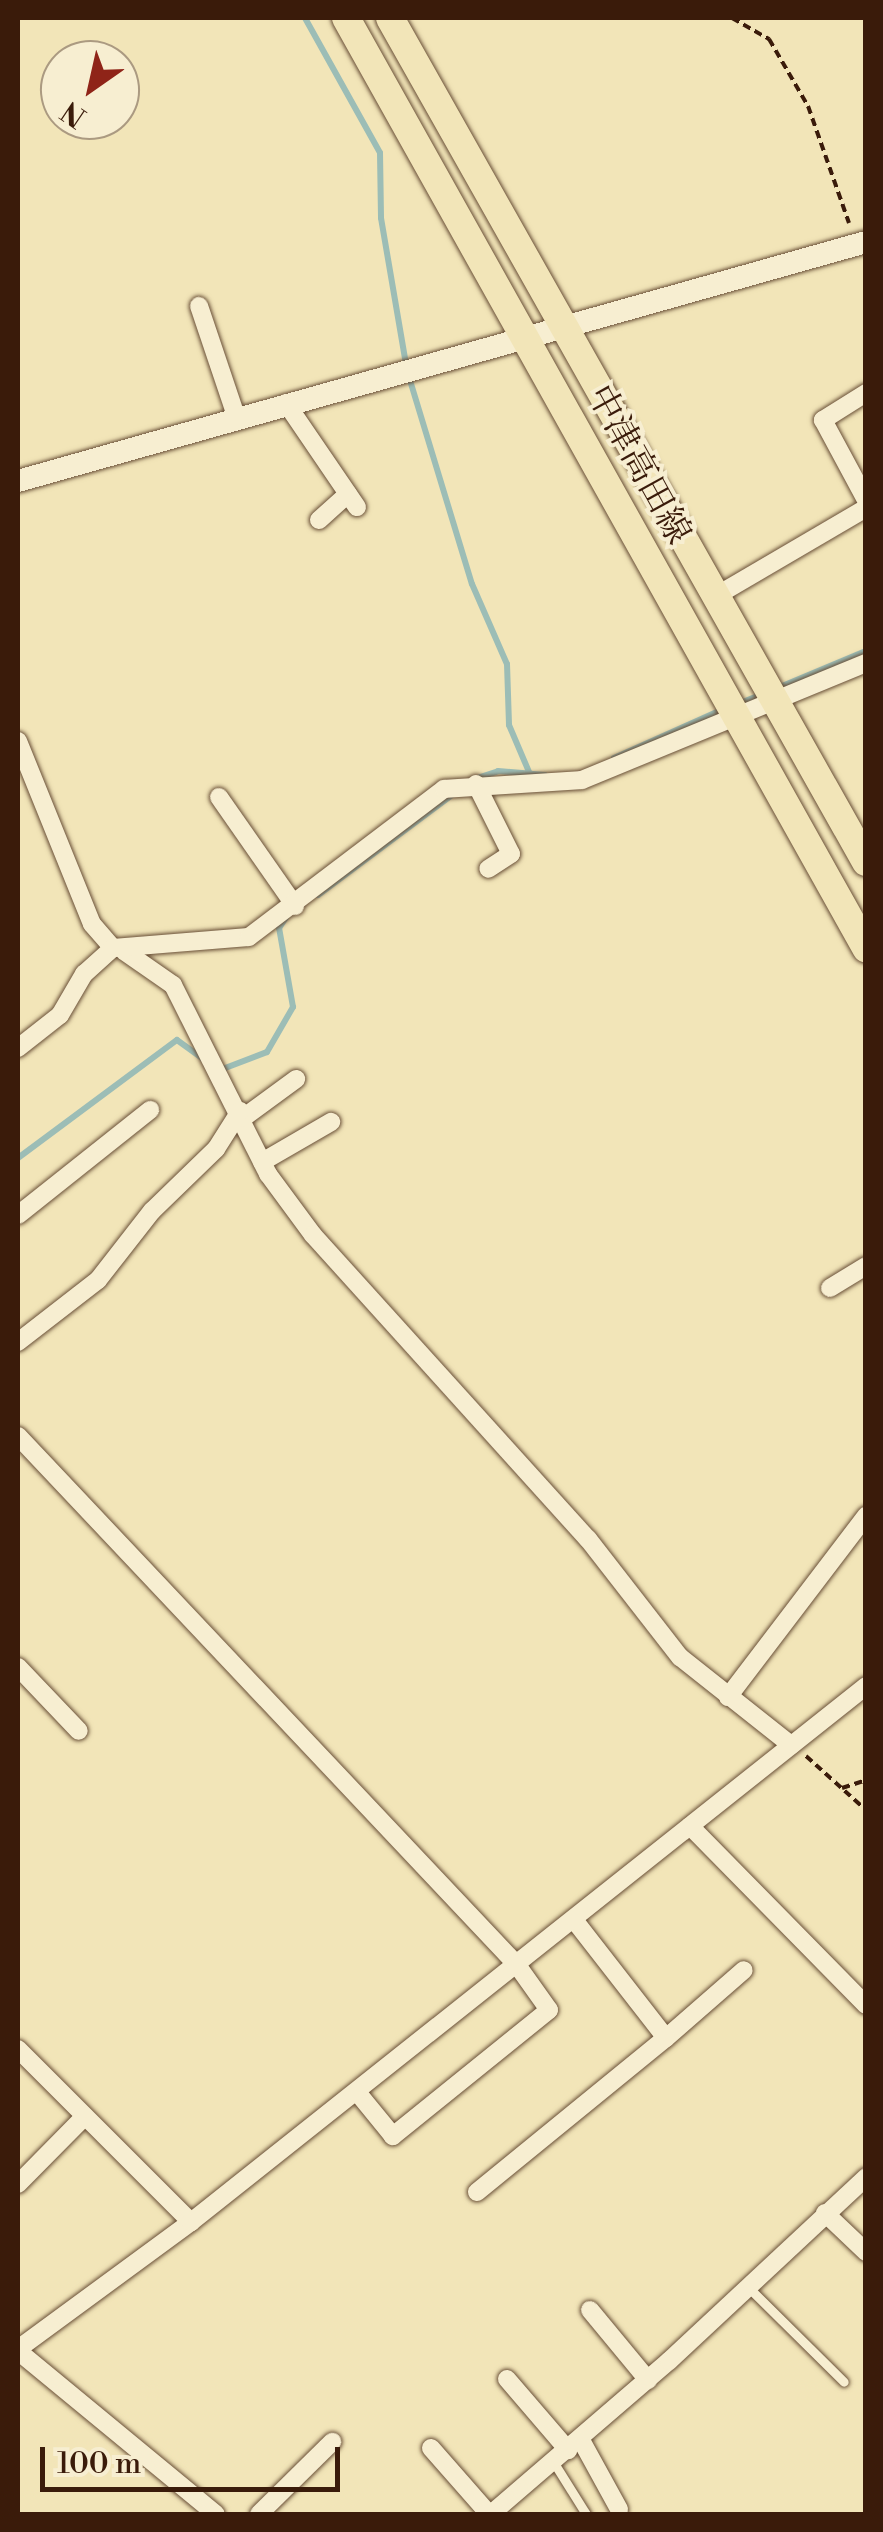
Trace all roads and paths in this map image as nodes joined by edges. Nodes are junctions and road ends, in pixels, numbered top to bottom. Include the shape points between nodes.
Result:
1 (346, 18) edge
2 (390, 18) edge
3 (732, 18) edge
4 (849, 223) dead end
5 (866, 242) edge
6 (199, 306) dead end
7 (567, 330) junction
8 (526, 342) junction
9 (866, 393) edge
10 (286, 403) junction
11 (236, 416) junction
12 (18, 481) edge
13 (866, 500) edge
14 (866, 508) edge
15 (318, 520) dead end
16 (716, 596) junction
17 (866, 663) edge
18 (776, 703) junction
19 (736, 717) junction
20 (18, 741) edge
21 (23, 768) edge
22 (476, 784) junction
23 (218, 797) dead end
24 (866, 862) edge
25 (488, 869) dead end
26 (295, 906) junction
27 (180, 945) junction
28 (866, 948) edge
29 (118, 949) junction
30 (173, 985) junction
31 (18, 1048) edge
32 (296, 1079) dead end
33 (150, 1110) dead end
34 (242, 1114) junction
35 (331, 1122) dead end
36 (262, 1162) junction
37 (18, 1215) edge
38 (866, 1266) edge
39 (830, 1288) dead end
40 (18, 1342) edge
41 (18, 1436) edge
42 (866, 1516) edge
43 (18, 1667) edge
44 (866, 1686) edge
45 (728, 1698) junction
46 (79, 1730) dead end
47 (792, 1745) junction
48 (866, 1780) edge
49 (842, 1788) junction
50 (866, 1810) edge
51 (690, 1826) junction
52 (574, 1920) junction
53 (517, 1966) junction
54 (744, 1970) dead end
55 (866, 2005) edge
56 (666, 2038) junction
57 (18, 2049) edge
58 (356, 2092) junction
59 (85, 2116) junction
60 (866, 2177) edge
61 (18, 2184) edge
62 (477, 2192) dead end
63 (826, 2213) junction
64 (191, 2222) junction
65 (866, 2252) edge
66 (748, 2286) junction
67 (590, 2310) dead end
68 (18, 2350) edge
69 (507, 2378) dead end
70 (648, 2380) junction
71 (844, 2382) dead end
72 (332, 2442) dead end
73 (431, 2448) dead end
74 (567, 2451) junction
75 (619, 2508) dead end
76 (216, 2514) edge
77 (259, 2514) edge
78 (490, 2514) edge
79 (586, 2514) edge

1 - 8 main road, 中津高田線
2 - 7 main road, 中津高田線
3 - 4 path via 768,40 808,106
5 - 7 street
6 - 11 street
7 - 8 street
7 - 16 main road, 中津高田線
8 - 10 street
8 - 19 main road, 中津高田線
9 - 13 street via 822,420
10 - 11 street
10 - 15 street via 352,501
11 - 12 street
14 - 16 street
16 - 18 main road, 中津高田線
17 - 18 street
18 - 19 street
18 - 24 main road, 中津高田線
19 - 22 street via 582,780
19 - 28 main road, 中津高田線
20 - 21 street
21 - 29 street via 92,924
22 - 25 street via 511,854
22 - 26 street via 437,794
23 - 26 street
26 - 27 street via 249,937
27 - 29 street
27 - 30 street
29 - 30 street
29 - 31 street via 84,974 60,1014
30 - 34 street
32 - 34 street
33 - 37 street
34 - 36 street
34 - 40 street via 98,1280
35 - 36 street
36 - 45 street via 322,1246 588,1538 680,1657
38 - 39 street
41 - 53 street
42 - 45 street
43 - 46 street
44 - 47 street
45 - 47 street
47 - 49 path
47 - 51 street
48 - 49 path
49 - 50 path
51 - 52 street
51 - 55 street
52 - 53 street
52 - 56 street
53 - 58 street
53 - 58 street via 550,2010 393,2136
54 - 56 street
56 - 62 street
57 - 59 street
58 - 64 street
59 - 61 street
59 - 64 street
60 - 63 street
63 - 65 street
63 - 66 street
64 - 68 street
66 - 70 street
66 - 71 lane
67 - 70 street
68 - 76 street
69 - 74 street
70 - 74 street
72 - 77 street
73 - 78 street
74 - 75 street
74 - 78 street
74 - 79 lane

